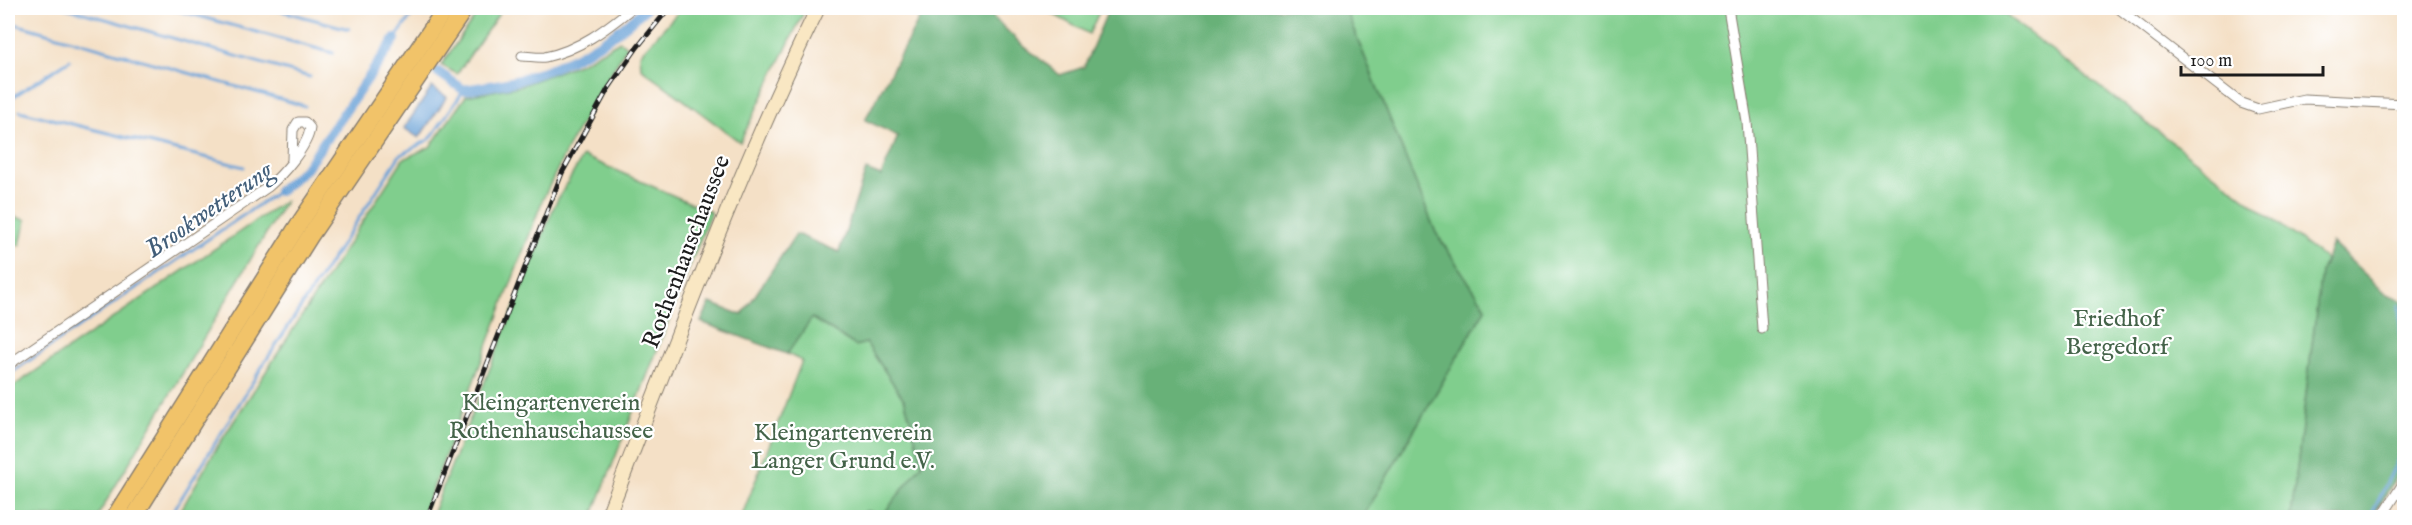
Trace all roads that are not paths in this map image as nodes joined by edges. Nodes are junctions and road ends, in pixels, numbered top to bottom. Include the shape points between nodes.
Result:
1 (446, 8) edge
2 (465, 8) edge
3 (632, 8) edge
4 (818, 8) edge
5 (1728, 8) edge
6 (2118, 8) edge
7 (522, 56) dead end
8 (2404, 104) edge
9 (292, 160) dead end
10 (1762, 329) dead end
11 (8, 365) edge
12 (2404, 482) edge
13 (114, 518) edge
14 (133, 518) edge
15 (607, 518) edge
16 (2381, 518) edge

1 - 13 highway via 297,227
2 - 14 highway via 310,236
3 - 7 street via 580,45 544,58
4 - 15 main road, Rothenhauschaussee via 742,173
5 - 10 street via 1747,122
6 - 8 street via 2241,103 2258,109 2304,99
9 - 11 street via 268,187
12 - 16 street

